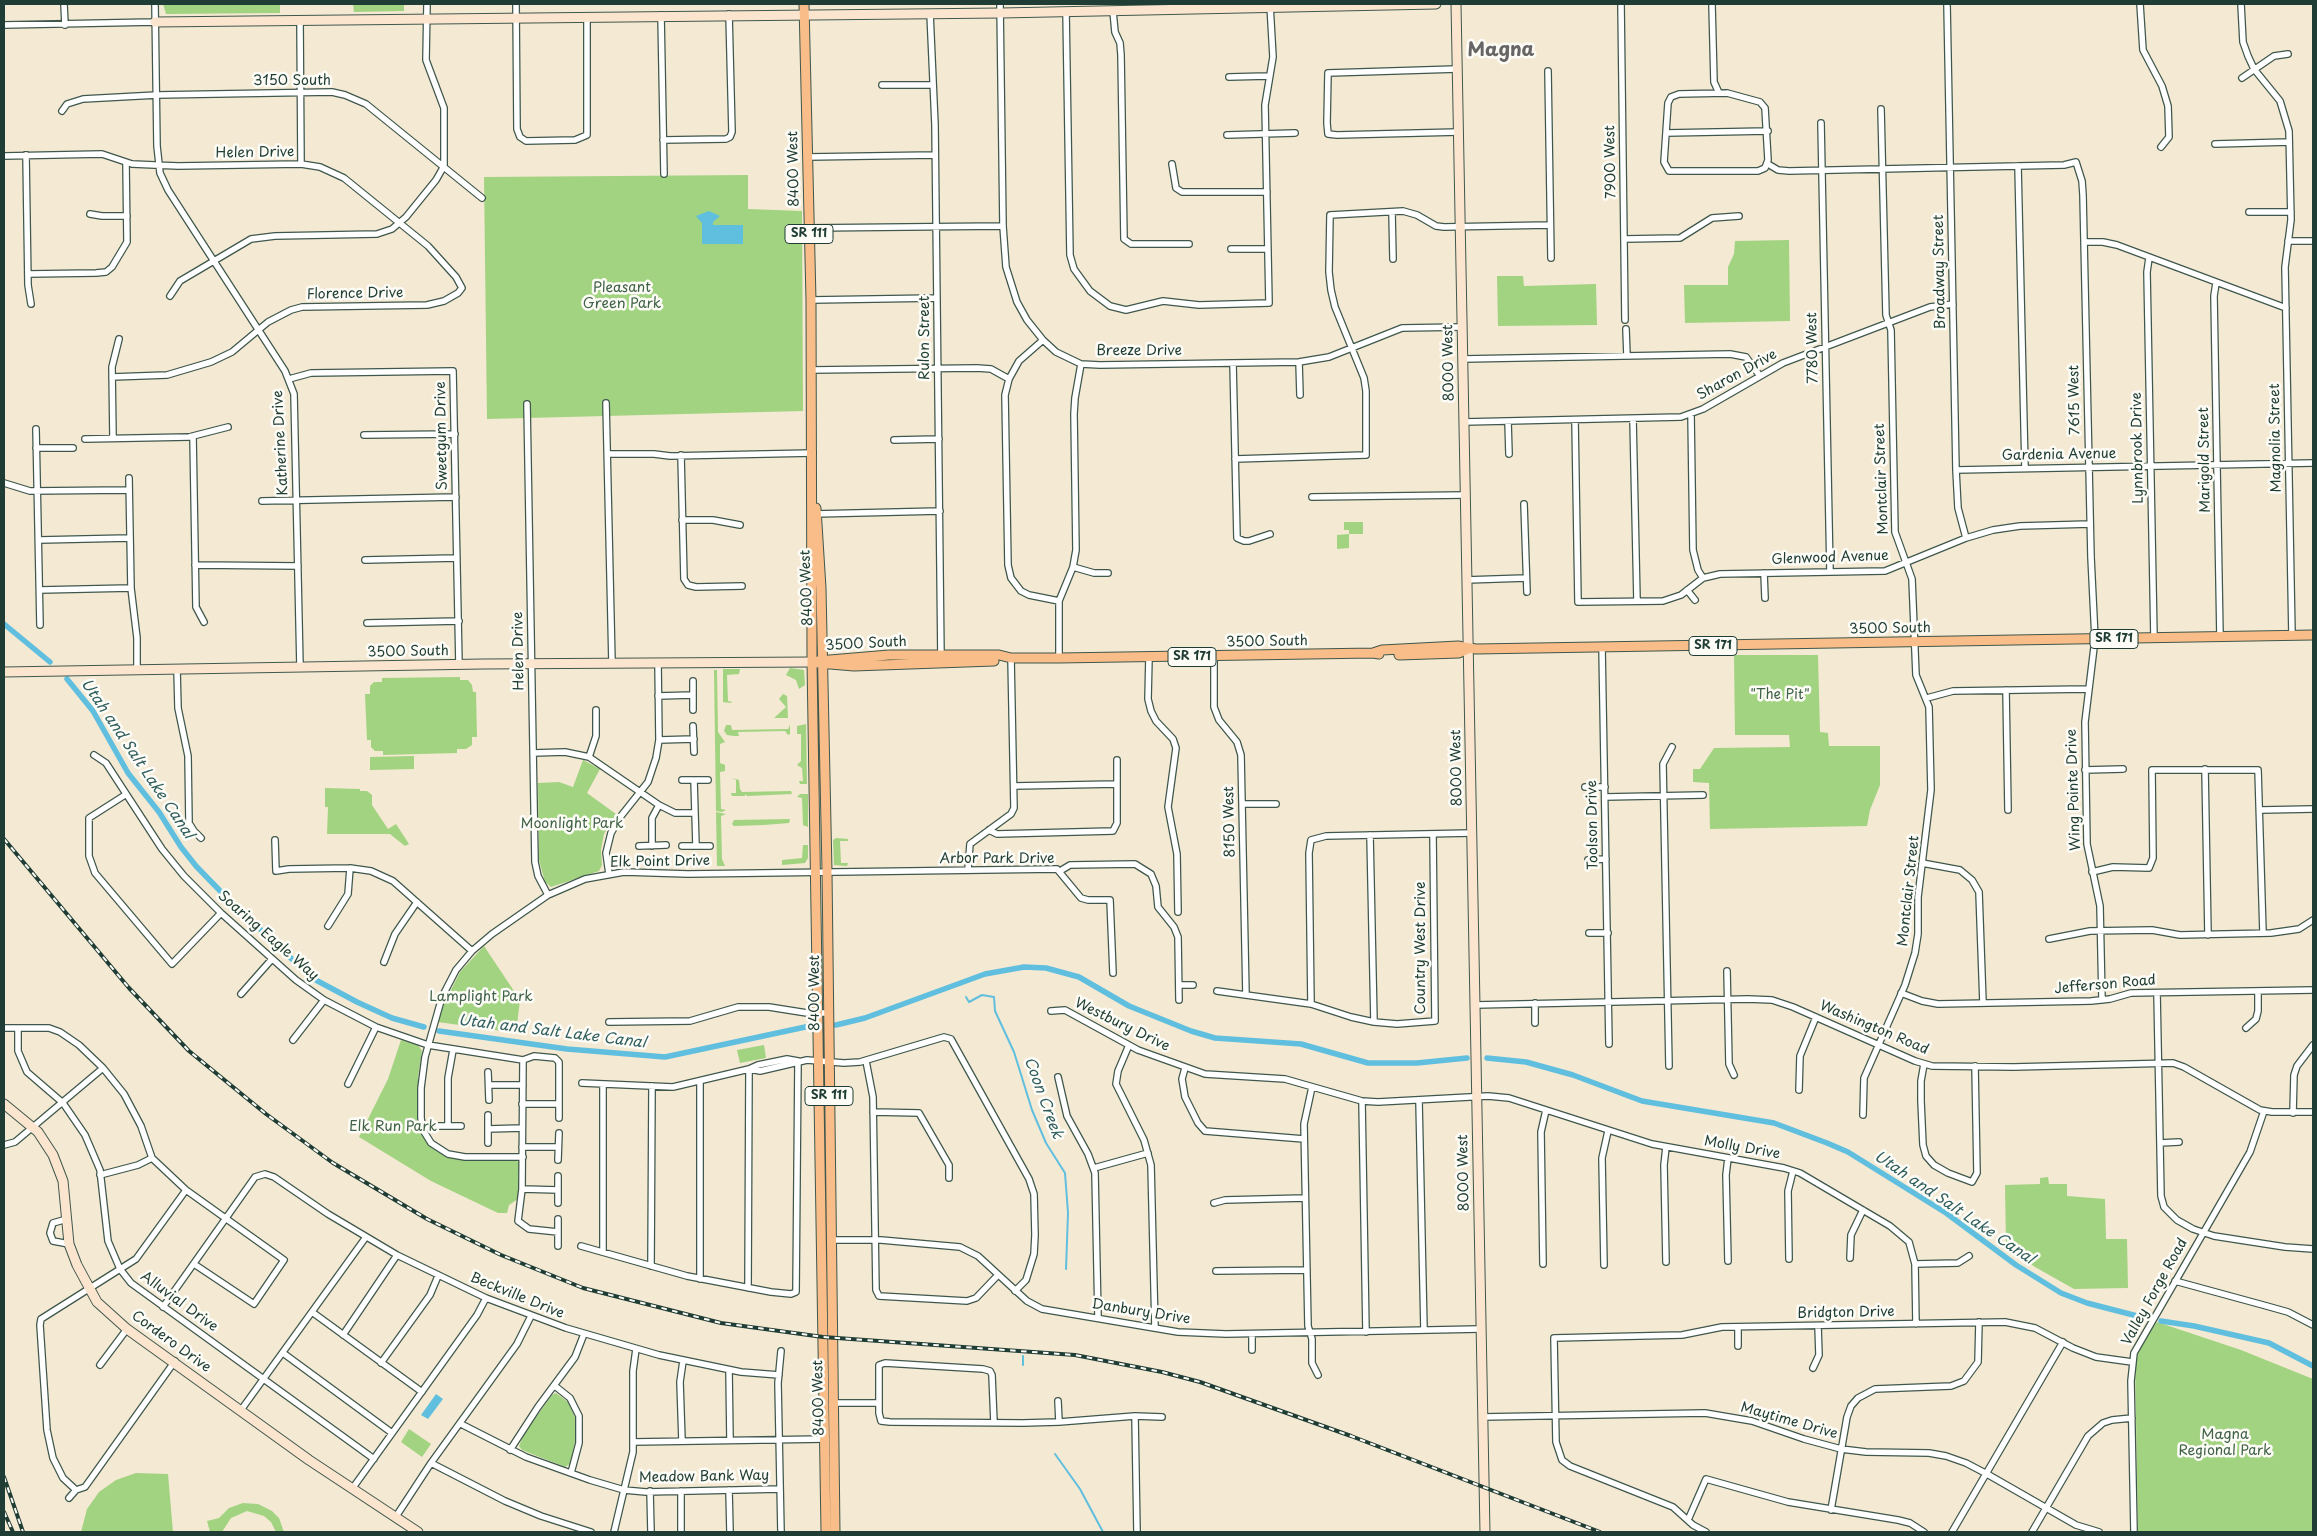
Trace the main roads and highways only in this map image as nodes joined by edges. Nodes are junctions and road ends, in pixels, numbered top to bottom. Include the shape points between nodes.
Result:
1 (804, 4) edge
2 (814, 514) junction
3 (2313, 635) edge
4 (812, 662) junction
5 (822, 662) junction
6 (826, 1240) junction
7 (826, 1532) edge
8 (835, 1532) edge

1 - 2 main road, 8400 West / SR 111
2 - 4 main road, 8400 West / SR 111
2 - 5 main road, 8400 West / SR 111
3 - 5 main road, 3500 South / SR 171 via 1468,649 1459,653 1382,655 1059,658 999,655
4 - 5 main road, 3500 South / SR 171
4 - 6 main road, 8400 West / SR 111 via 819,1060
5 - 6 main road, 8400 West / SR 111 via 829,1013
6 - 7 main road, 8400 West / SR 111
6 - 8 main road, 8400 West / SR 111

